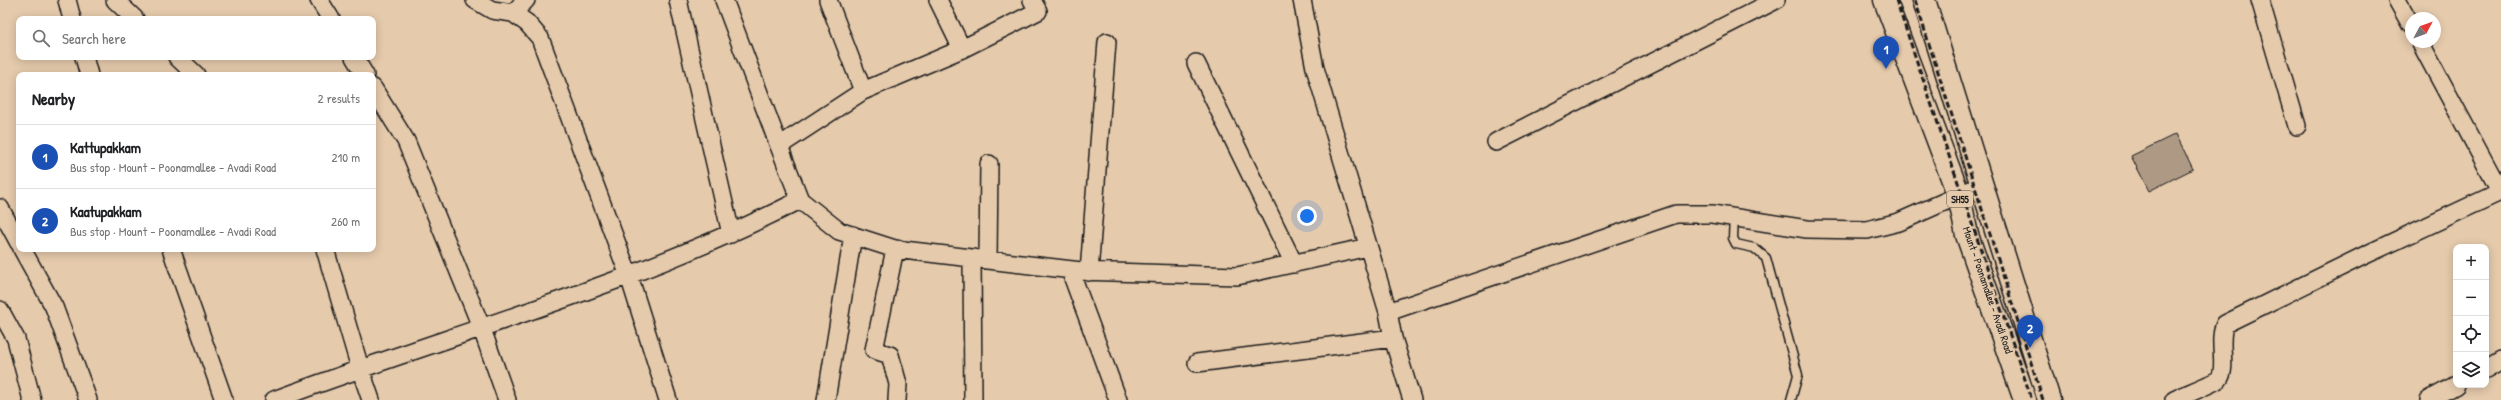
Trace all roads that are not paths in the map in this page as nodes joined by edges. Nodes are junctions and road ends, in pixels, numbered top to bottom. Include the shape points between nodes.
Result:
1 (67, 0) edge
2 (115, 0) edge
3 (319, 0) edge
4 (475, 0) edge
5 (526, 0) edge
6 (678, 0) edge
7 (724, 0) edge
8 (828, 0) edge
9 (938, 0) edge
10 (1032, 0) edge
11 (1302, 0) edge
12 (1776, 0) edge
13 (1885, 0) edge
14 (1924, 0) edge
15 (2260, 0) edge
16 (2397, 0) edge
17 (513, 13) junction
18 (2405, 14) edge
19 (71, 16) edge
20 (132, 16) edge
21 (329, 16) edge
22 (1107, 42) dead end
23 (2423, 48) edge
24 (962, 49) junction
25 (85, 60) edge
26 (180, 60) edge
27 (356, 60) edge
28 (1196, 63) dead end
29 (88, 72) edge
30 (193, 72) edge
31 (363, 72) edge
32 (863, 90) junction
33 (376, 93) edge
34 (2297, 126) dead end
35 (1496, 142) dead end
36 (779, 146) junction
37 (988, 164) dead end
38 (1982, 185) junction
39 (2501, 192) edge
40 (1959, 196) junction
41 (800, 200) junction
42 (0, 208) edge
43 (1734, 217) junction
44 (730, 234) junction
45 (853, 234) junction
46 (16, 237) edge
47 (1368, 247) junction
48 (895, 249) junction
49 (24, 252) edge
50 (172, 252) edge
51 (326, 252) edge
52 (980, 259) junction
53 (1294, 264) junction
54 (1070, 270) junction
55 (1089, 272) junction
56 (629, 276) junction
57 (0, 310) edge
58 (1388, 312) junction
59 (482, 329) junction
60 (1393, 338) junction
61 (2501, 362) edge
62 (1197, 363) dead end
63 (360, 368) junction
64 (2489, 368) edge
65 (2451, 391) edge
66 (32, 400) edge
67 (88, 400) edge
68 (224, 400) edge
69 (274, 400) edge
70 (371, 400) edge
71 (507, 400) edge
72 (668, 400) edge
73 (826, 400) edge
74 (897, 400) edge
75 (973, 400) edge
76 (1118, 400) edge
77 (1412, 400) edge
78 (1791, 400) edge
79 (2025, 400) edge
80 (2049, 400) edge
81 (2174, 400) edge
82 (2429, 400) edge

1 - 19 street
2 - 20 street
3 - 21 street
4 - 17 street via 492,10
5 - 17 street
6 - 44 street
7 - 36 street
8 - 32 street
9 - 24 street
10 - 24 street via 1038,11
11 - 47 street via 1315,68
12 - 35 street
13 - 40 main road, Mount - Poonamallee - Avadi Road / SH55
14 - 38 main road, SH55
15 - 34 street
16 - 18 street
17 - 56 street via 527,23 540,38
22 - 55 street
23 - 39 street
24 - 32 street
25 - 29 street
26 - 30 street
27 - 31 street
28 - 53 street
32 - 36 street
33 - 59 street via 406,141
36 - 41 street
37 - 52 street
38 - 40 street
38 - 80 main road, SH55
39 - 81 street via 2225,324 2221,332 2222,372 2219,380
40 - 43 street via 1899,222 1867,230 1807,229
40 - 79 main road, Mount - Poonamallee - Avadi Road / SH55 via 1968,235
41 - 44 street
41 - 45 street via 839,231
42 - 46 street
43 - 58 street via 1676,214
43 - 78 lane via 1733,238 1736,244 1754,248 1766,258 1798,375
44 - 56 street
45 - 48 street
45 - 73 street
47 - 53 street
47 - 58 street
48 - 52 street
48 - 74 street via 874,350 890,356 898,384
49 - 67 street via 54,307
50 - 68 street
51 - 63 street
52 - 54 street
52 - 75 street
53 - 55 street via 1238,276
54 - 55 street
54 - 76 street
56 - 59 street
56 - 72 street
57 - 66 street via 16,338
58 - 60 street
59 - 63 street
59 - 71 street
60 - 62 street
60 - 77 street
61 - 64 street
63 - 69 street
63 - 70 street
65 - 82 street

